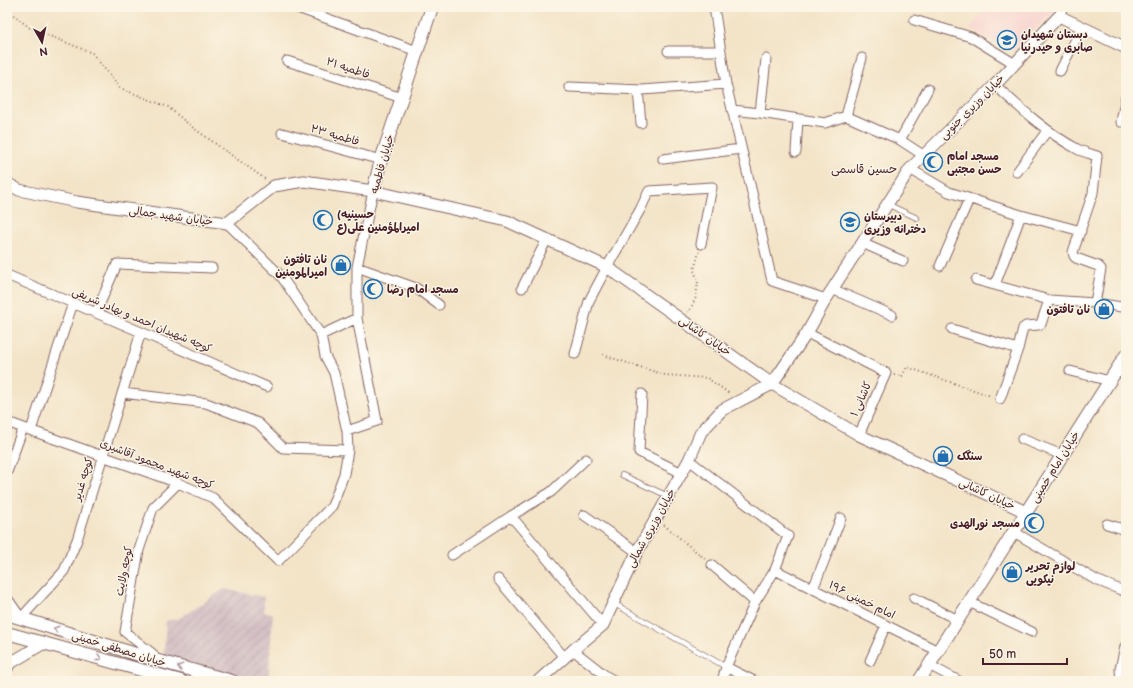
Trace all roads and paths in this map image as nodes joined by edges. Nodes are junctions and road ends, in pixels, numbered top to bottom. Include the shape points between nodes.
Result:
1 (295, 7) edge
2 (432, 7) edge
3 (713, 7) edge
4 (7, 10) edge
5 (1061, 11) edge
6 (914, 20) dead end
7 (1082, 27) junction
8 (1126, 48) edge
9 (417, 51) junction
10 (668, 51) dead end
11 (721, 51) junction
12 (862, 58) dead end
13 (766, 59) dead end
14 (287, 61) dead end
15 (1015, 64) junction
16 (1060, 71) dead end
17 (726, 84) junction
18 (995, 85) junction
19 (569, 87) dead end
20 (638, 90) junction
21 (928, 90) dead end
22 (1126, 96) edge
23 (402, 98) junction
24 (732, 110) junction
25 (760, 113) junction
26 (846, 116) junction
27 (798, 119) junction
28 (1121, 122) dead end
29 (642, 123) dead end
30 (1047, 131) junction
31 (282, 133) dead end
32 (900, 140) junction
33 (742, 149) junction
34 (796, 152) dead end
35 (923, 155) junction
36 (663, 159) dead end
37 (381, 160) junction
38 (910, 168) junction
39 (1017, 172) dead end
40 (7, 183) edge
41 (274, 186) junction
42 (373, 191) junction
43 (969, 199) junction
44 (887, 204) junction
45 (1021, 215) junction
46 (917, 218) dead end
47 (227, 224) junction
48 (1080, 231) junction
49 (547, 239) junction
50 (862, 243) junction
51 (702, 244) joint
52 (903, 260) dead end
53 (940, 266) dead end
54 (358, 267) junction
55 (607, 267) junction
56 (212, 268) dead end
57 (7, 275) edge
58 (976, 280) dead end
59 (995, 285) junction
60 (522, 288) dead end
61 (829, 294) junction
62 (1049, 300) junction
63 (73, 303) junction
64 (1095, 303) junction
65 (439, 305) dead end
66 (683, 308) dead end
67 (1126, 309) edge
68 (96, 313) junction
69 (892, 314) dead end
70 (357, 318) junction
71 (952, 329) dead end
72 (141, 332) junction
73 (807, 333) junction
74 (321, 335) junction
75 (1018, 349) junction
76 (575, 354) dead end
77 (604, 355) dead end
78 (1126, 355) edge
79 (1070, 371) dead end
80 (886, 373) junction
81 (1118, 375) edge
82 (772, 384) junction
83 (267, 387) dead end
84 (122, 393) junction
85 (642, 394) dead end
86 (1000, 399) joint
87 (740, 401) junction
88 (7, 422) edge
89 (27, 429) junction
90 (347, 431) junction
91 (859, 435) junction
92 (1022, 439) dead end
93 (348, 450) junction
94 (1062, 455) junction
95 (102, 456) junction
96 (586, 459) dead end
97 (689, 460) junction
98 (7, 472) edge
99 (682, 473) junction
100 (622, 475) dead end
101 (178, 483) junction
102 (668, 496) junction
103 (1026, 512) junction
104 (584, 515) dead end
105 (511, 516) junction
106 (655, 518) junction
107 (841, 518) dead end
108 (1107, 524) dead end
109 (1126, 530) edge
110 (1014, 532) junction
111 (637, 552) junction
112 (452, 555) dead end
113 (712, 565) joint
114 (775, 570) junction
115 (498, 579) dead end
116 (813, 589) junction
117 (1126, 592) edge
118 (7, 598) edge
119 (914, 598) dead end
120 (613, 602) junction
121 (755, 602) junction
122 (969, 602) junction
123 (7, 614) edge
124 (21, 618) junction
125 (958, 620) junction
126 (603, 625) junction
127 (886, 625) junction
128 (7, 632) edge
129 (1032, 632) dead end
130 (44, 643) junction
131 (1126, 647) edge
132 (938, 651) junction
133 (569, 654) junction
134 (155, 660) junction
135 (870, 661) dead end
136 (929, 665) junction
137 (726, 667) junction
138 (7, 668) edge
139 (181, 681) edge
140 (232, 681) edge
141 (538, 681) edge
142 (615, 681) edge
143 (722, 681) edge
144 (754, 681) edge
145 (919, 681) edge
146 (959, 681) edge
147 (1122, 681) edge

1 - 9 street
2 - 9 main road, خیابان فاطمیه
3 - 11 street
4 - 41 path via 30,28 92,53 120,88 168,108
5 - 7 street, خیابان وزیری جنوبی
5 - 15 street, خیابان وزیری جنوبی
6 - 15 street via 971,37
7 - 8 street, خیابان وزیری جنوبی
7 - 16 street
9 - 23 main road, خیابان فاطمیه
10 - 11 street
11 - 17 street
12 - 26 street
13 - 25 street
14 - 23 street, فاطمیه ۲۱
15 - 18 street, خیابان وزیری جنوبی
17 - 20 street
17 - 24 street
18 - 30 street
18 - 35 street, خیابان وزیری جنوبی
19 - 20 street
20 - 29 street
21 - 32 street
22 - 28 street
23 - 37 main road, خیابان فاطمیه
24 - 25 street
24 - 33 street
25 - 27 street
26 - 27 street via 825,123
26 - 32 street
27 - 34 street
30 - 39 street
30 - 48 street via 1080,150 1097,156 1093,193
31 - 37 street, فاطمیه ۲۳
32 - 35 street
33 - 36 street
33 - 61 street via 772,281
35 - 38 street, خیابان وزیری جنوبی
37 - 42 main road, خیابان فاطمیه
38 - 43 street via 949,192
38 - 44 street, خیابان وزیری جنوبی
40 - 47 street, خیابان شهید جمالی via 19,190 78,202
41 - 42 street, خیابان شهید جمالی via 304,181
41 - 47 street, خیابان شهید جمالی
42 - 49 street, خیابان کاشانی via 507,221
42 - 54 street, خیابان فاطمیه
43 - 45 street
43 - 53 street
44 - 46 lane
44 - 50 street, خیابان وزیری جنوبی
45 - 48 street
45 - 59 street
47 - 74 street via 281,276
48 - 64 street via 1074,256 1101,269
49 - 55 street, خیابان کاشانی
49 - 60 street
50 - 52 street
50 - 61 street, خیابان وزیری جنوبی
51 - 55 street via 712,187 649,191
51 - 66 path via 694,270 698,282 696,297 689,312
54 - 65 street via 416,288
54 - 70 street, خیابان فاطمیه
55 - 76 street via 589,301
55 - 82 street, خیابان کاشانی
56 - 68 street via 117,264
57 - 63 street, کوچه شهیدان احمد و بهادر شریفی
58 - 59 street
59 - 62 street
61 - 69 street
61 - 73 street, خیابان وزیری جنوبی
62 - 64 street
62 - 75 street via 1041,324 1023,328
63 - 68 street, کوچه شهیدان احمد و بهادر شریفی
63 - 89 street
64 - 67 street
68 - 72 street, کوچه شهیدان احمد و بهادر شریفی
70 - 74 street
70 - 90 street, خیابان فاطمیه via 376,421
71 - 75 street
72 - 83 street, کوچه شهیدان احمد و بهادر شریفی
72 - 84 street, کوچه غدیر
73 - 80 street
73 - 82 street, خیابان وزیری جنوبی
74 - 90 street via 325,356 334,373
75 - 86 street
77 - 87 path via 665,375 707,378
78 - 81 main road, خیابان امام خمینی
79 - 81 street
80 - 86 path via 902,376 907,367
80 - 91 street, کاشانی ۱
81 - 94 main road, خیابان امام خمینی
82 - 87 street, خیابان وزیری شمالی
82 - 91 street, خیابان کاشانی
84 - 93 street via 206,403 258,423 283,448
84 - 95 street, کوچه غدیر
85 - 99 street via 639,452
87 - 97 street, خیابان وزیری شمالی via 722,410 701,432
88 - 89 street, کوچه شهید محمود آقاشیری
89 - 95 street, کوچه شهید محمود آقاشیری
89 - 98 street
90 - 93 street
91 - 103 street, خیابان کاشانی
92 - 94 street
93 - 101 street, کوچه شهید محمود آقاشیری via 344,474 332,506 278,561 213,498
94 - 103 main road, خیابان امام خمینی
95 - 101 street, کوچه شهید محمود آقاشیری
95 - 124 street, کوچه غدیر via 77,540 64,572
96 - 105 street via 551,492
97 - 99 street, خیابان وزیری شمالی
97 - 114 street via 788,536
99 - 102 street, خیابان وزیری شمالی
100 - 102 lane
101 - 134 street, کوچه ولایت via 153,508 139,550 125,632 153,654
102 - 106 street, خیابان وزیری شمالی
103 - 110 main road, خیابان امام خمینی
104 - 111 street
105 - 112 street
105 - 126 street
106 - 111 street, خیابان وزیری شمالی
106 - 113 path
107 - 116 street
108 - 109 street
110 - 117 street via 1096,580
110 - 122 main road, خیابان امام خمینی
111 - 120 street, خیابان وزیری شمالی
113 - 121 street
114 - 116 street, امام خمینی ۱۹۶
114 - 121 street
115 - 133 street
116 - 127 street, امام خمینی ۱۹۶
118 - 124 street
119 - 125 street
120 - 126 street, خیابان وزیری شمالی
120 - 137 lane
121 - 137 street
122 - 125 main road, خیابان امام خمینی
122 - 129 street
123 - 124 main road, خیابان مصطفی خمینی
134 -> 124 main road, خیابان مصطفی خمینی
125 - 132 main road, خیابان امام خمینی
126 - 133 street, خیابان وزیری شمالی
127 - 132 street, امام خمینی ۱۹۶
127 - 135 street
128 - 130 main road, خیابان مصطفی خمینی
130 - 138 street via 9,664
130 -> 139 main road, خیابان مصطفی خمینی
131 - 147 street via 1121,669
132 - 136 main road, خیابان امام خمینی
133 - 141 street, خیابان وزیری شمالی
133 - 142 street
140 -> 134 main road, خیابان مصطفی خمینی
136 - 145 main road, خیابان امام خمینی
136 - 146 street
137 - 143 street
137 - 144 street

